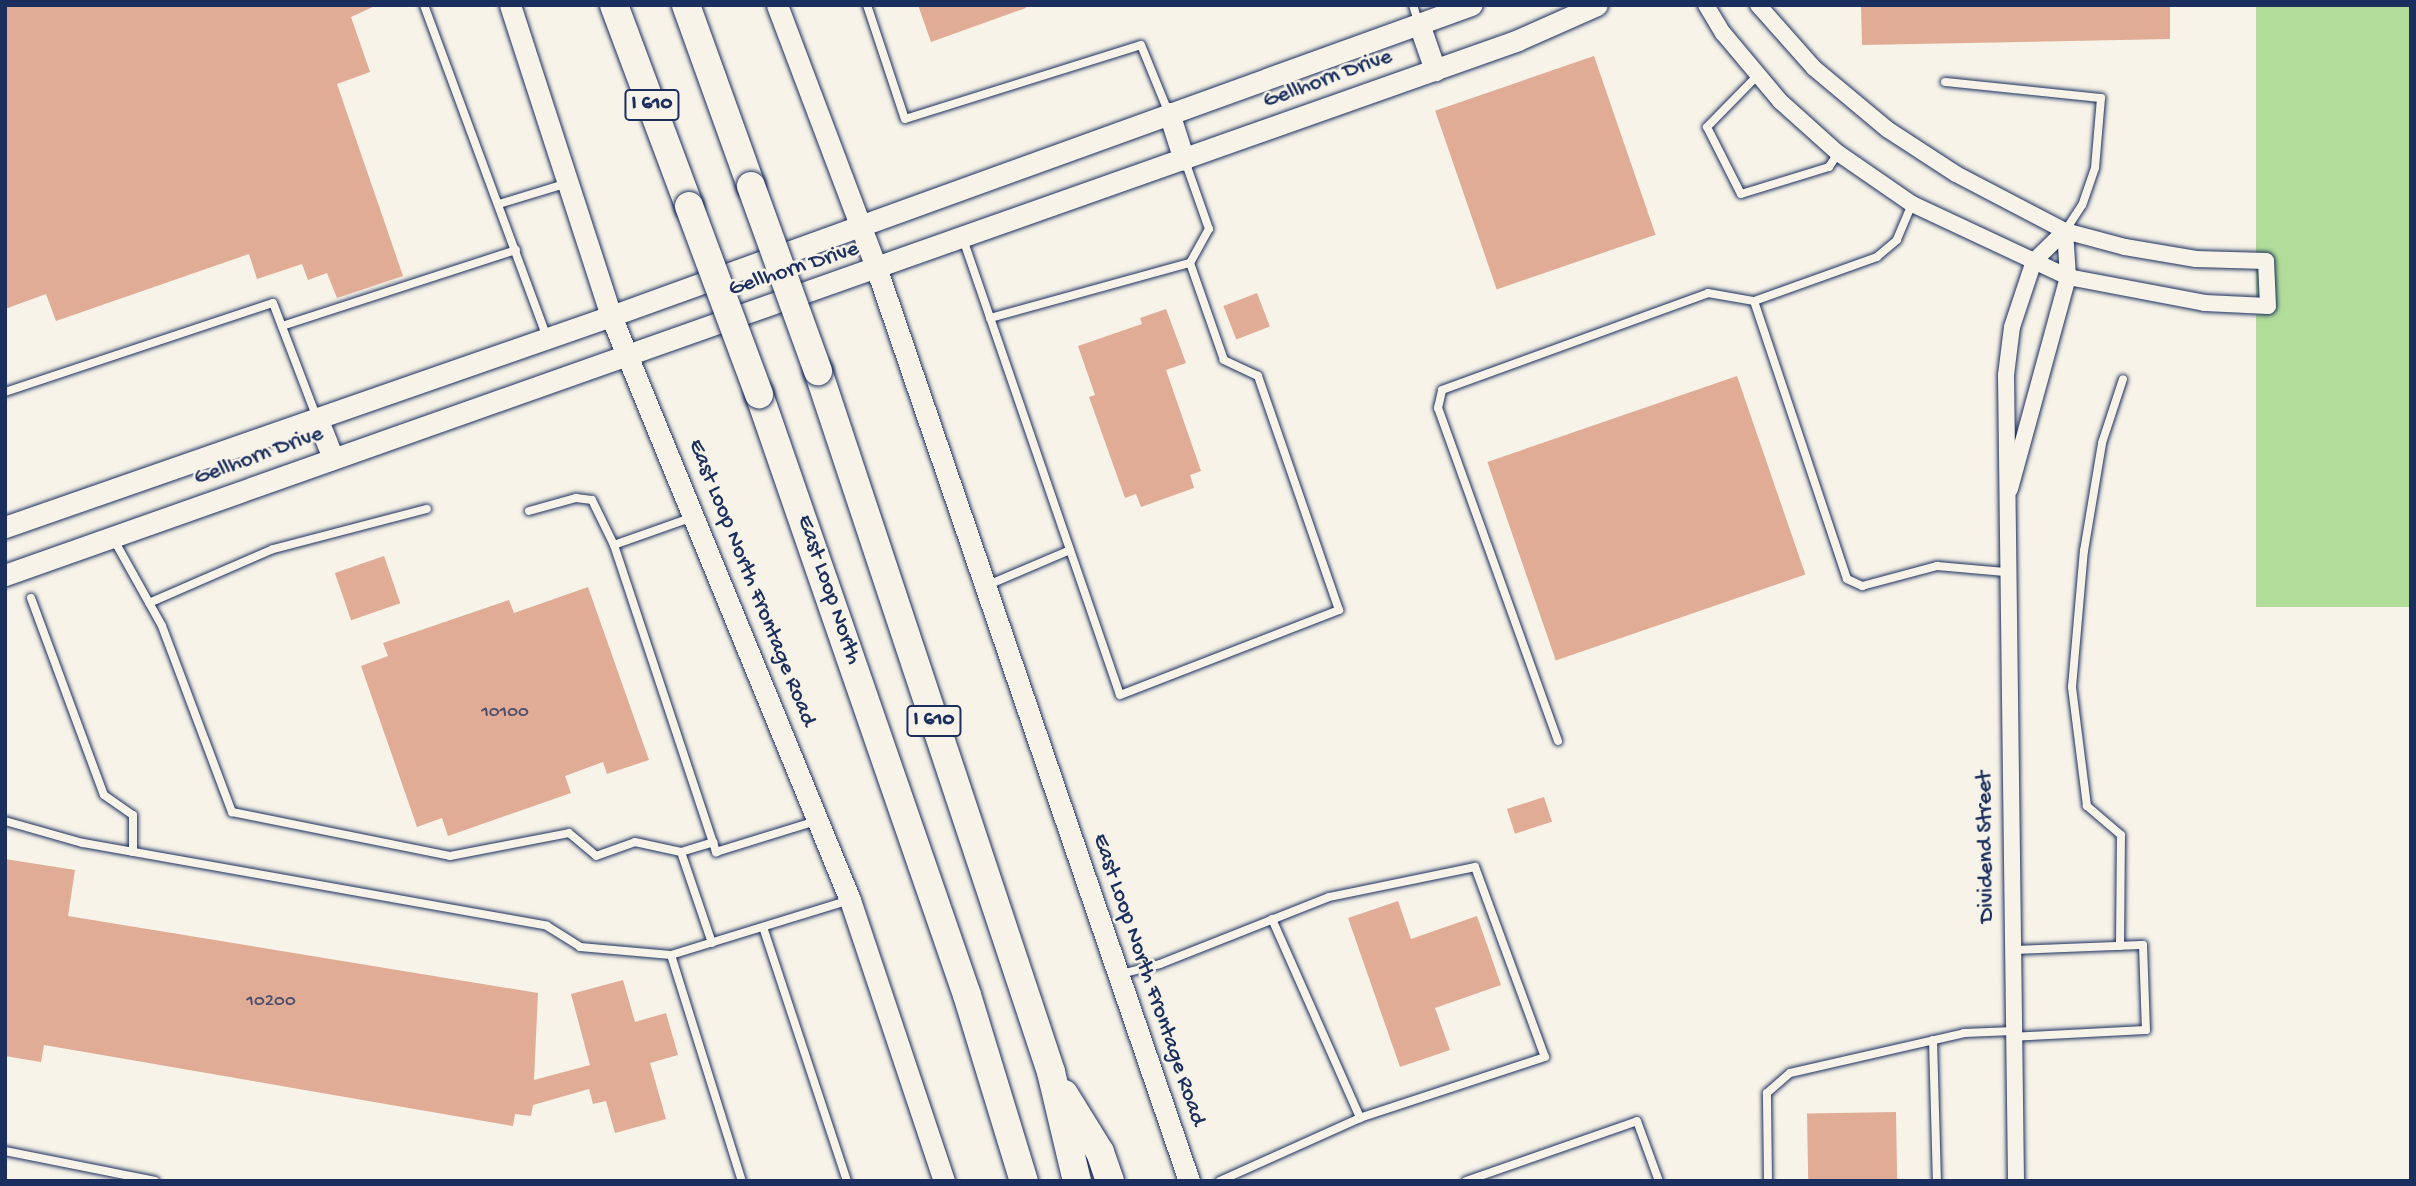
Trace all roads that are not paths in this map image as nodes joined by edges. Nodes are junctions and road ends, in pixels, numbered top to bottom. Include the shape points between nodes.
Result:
1 (425, 5) edge
2 (510, 5) edge
3 (614, 5) edge
4 (686, 5) edge
5 (777, 5) edge
6 (867, 5) edge
7 (1471, 5) edge
8 (1597, 5) edge
9 (1706, 5) edge
10 (1758, 5) edge
11 (1416, 15) edge
12 (1435, 70) junction
13 (1758, 75) junction
14 (1945, 82) dead end
15 (1169, 113) junction
16 (1838, 153) junction
17 (1184, 160) junction
18 (568, 183) junction
19 (499, 204) junction
20 (1912, 204) junction
21 (859, 225) junction
22 (2065, 231) junction
23 (963, 239) junction
24 (516, 250) junction
25 (2034, 261) junction
26 (1190, 263) junction
27 (877, 270) junction
28 (2068, 276) junction
29 (1754, 301) junction
30 (611, 316) junction
31 (990, 318) junction
32 (282, 326) junction
33 (547, 337) junction
34 (629, 352) junction
35 (2123, 379) dead end
36 (5, 392) edge
37 (317, 418) junction
38 (333, 458) junction
39 (427, 509) dead end
40 (529, 511) dead end
41 (2004, 512) junction
42 (696, 516) junction
43 (5, 527) edge
44 (112, 537) junction
45 (614, 545) junction
46 (1070, 550) junction
47 (2005, 572) junction
48 (5, 575) edge
49 (985, 586) junction
50 (31, 598) dead end
51 (149, 603) junction
52 (1558, 741) dead end
53 (818, 820) junction
54 (5, 821) edge
55 (713, 842) junction
56 (133, 852) junction
57 (681, 852) junction
58 (850, 900) junction
59 (1272, 919) junction
60 (764, 930) junction
61 (712, 943) junction
62 (2120, 946) junction
63 (2012, 950) junction
64 (671, 955) junction
65 (1118, 975) junction
66 (2014, 1034) junction
67 (1933, 1040) junction
68 (1051, 1072) junction
69 (1360, 1118) junction
70 (5, 1151) edge
71 (155, 1181) edge
72 (742, 1181) edge
73 (847, 1181) edge
74 (944, 1181) edge
75 (1024, 1181) edge
76 (1077, 1181) edge
77 (1110, 1181) edge
78 (1189, 1181) edge
79 (1220, 1181) edge
80 (1466, 1181) edge
81 (1659, 1181) edge
82 (1768, 1181) edge
83 (1937, 1181) edge
84 (2016, 1181) edge

1 - 19 lane
2 - 18 main road, East Loop North Frontage Road
3 - 75 highway, East Loop North / I 610, bridge via 759,394 967,995
4 - 68 highway, I 610, bridge via 818,371
5 - 21 main road, East Loop North Frontage Road
6 - 15 lane via 905,119 1141,45
7 - 11 main road, Gellhorn Drive
8 - 12 main road, Gellhorn Drive
9 - 13 street
10 - 22 street via 1814,68 1887,129 1956,174
11 - 12 main road
11 - 15 main road, Gellhorn Drive
12 - 17 main road, Gellhorn Drive
13 - 16 street
13 - 16 lane via 1707,127 1741,194 1829,167
14 - 22 lane via 2101,98 2095,168 2082,205
15 - 17 main road
15 - 21 main road, Gellhorn Drive
16 - 20 street
17 - 23 main road, Gellhorn Drive
17 - 26 lane via 1209,229
18 - 19 lane
18 - 30 main road, East Loop North Frontage Road
19 - 24 lane
20 - 25 street
20 - 29 lane via 1897,240 1877,257
21 - 27 main road, East Loop North Frontage Road
21 - 30 main road, Gellhorn Drive
22 - 25 street, Dividend Street
22 - 28 street, Dividend Street
22 - 28 street via 2196,259 2266,261 2268,306 2204,303
23 - 27 main road, Gellhorn Drive
23 - 31 lane
24 - 32 lane
24 - 33 lane
25 - 28 street
25 - 41 street, Dividend Street via 2012,327 2006,375
26 - 31 lane
26 - 46 lane via 1224,360 1258,376 1339,610 1121,695
27 - 34 main road, Gellhorn Drive
27 - 49 main road, East Loop North Frontage Road
28 - 41 street, Dividend Street
29 - 47 lane via 1847,579 1862,586 1937,566
29 - 52 lane via 1708,293 1442,390 1438,408
30 - 33 main road, Gellhorn Drive
30 - 34 main road, East Loop North Frontage Road
31 - 46 lane
32 - 36 lane via 273,303
32 - 37 lane
33 - 37 main road, Gellhorn Drive
34 - 38 main road, Gellhorn Drive
34 - 42 main road, East Loop North Frontage Road
35 - 62 lane via 2098,470 2071,687 2087,806 2121,835
37 - 38 main road
37 - 43 main road, Gellhorn Drive
38 - 44 main road, Gellhorn Drive
39 - 51 lane via 273,549
40 - 45 lane via 576,498 592,500
41 - 47 street, Dividend Street
42 - 45 lane
42 - 53 main road, East Loop North Frontage Road
44 - 48 main road, Gellhorn Drive
44 - 51 lane
45 - 55 lane
46 - 49 lane
47 - 63 street, Dividend Street
49 - 65 main road, East Loop North Frontage Road
50 - 56 lane via 104,795 133,815
51 - 57 lane via 232,812 450,856 569,832 596,856 635,842
53 - 55 lane via 716,852
53 - 58 main road, East Loop North Frontage Road
54 - 56 lane
55 - 57 lane
56 - 64 lane via 547,926 580,947
57 - 61 lane
58 - 60 lane
58 - 74 main road, East Loop North Frontage Road
59 - 65 lane
59 - 69 lane
59 - 69 lane via 1329,897 1475,867 1545,1057
60 - 61 lane
60 - 73 lane
61 - 64 lane
62 - 63 lane
62 - 66 lane via 2143,945 2146,1030
63 - 66 street, Dividend Street
64 - 72 lane
65 - 78 main road, East Loop North Frontage Road
66 - 67 lane
66 - 84 street, Dividend Street
67 - 82 lane via 1790,1073 1767,1093
67 - 83 lane
68 - 76 highway, I 610
68 - 77 highway via 1100,1152
69 - 79 lane
70 - 71 lane
80 - 81 lane via 1637,1121

